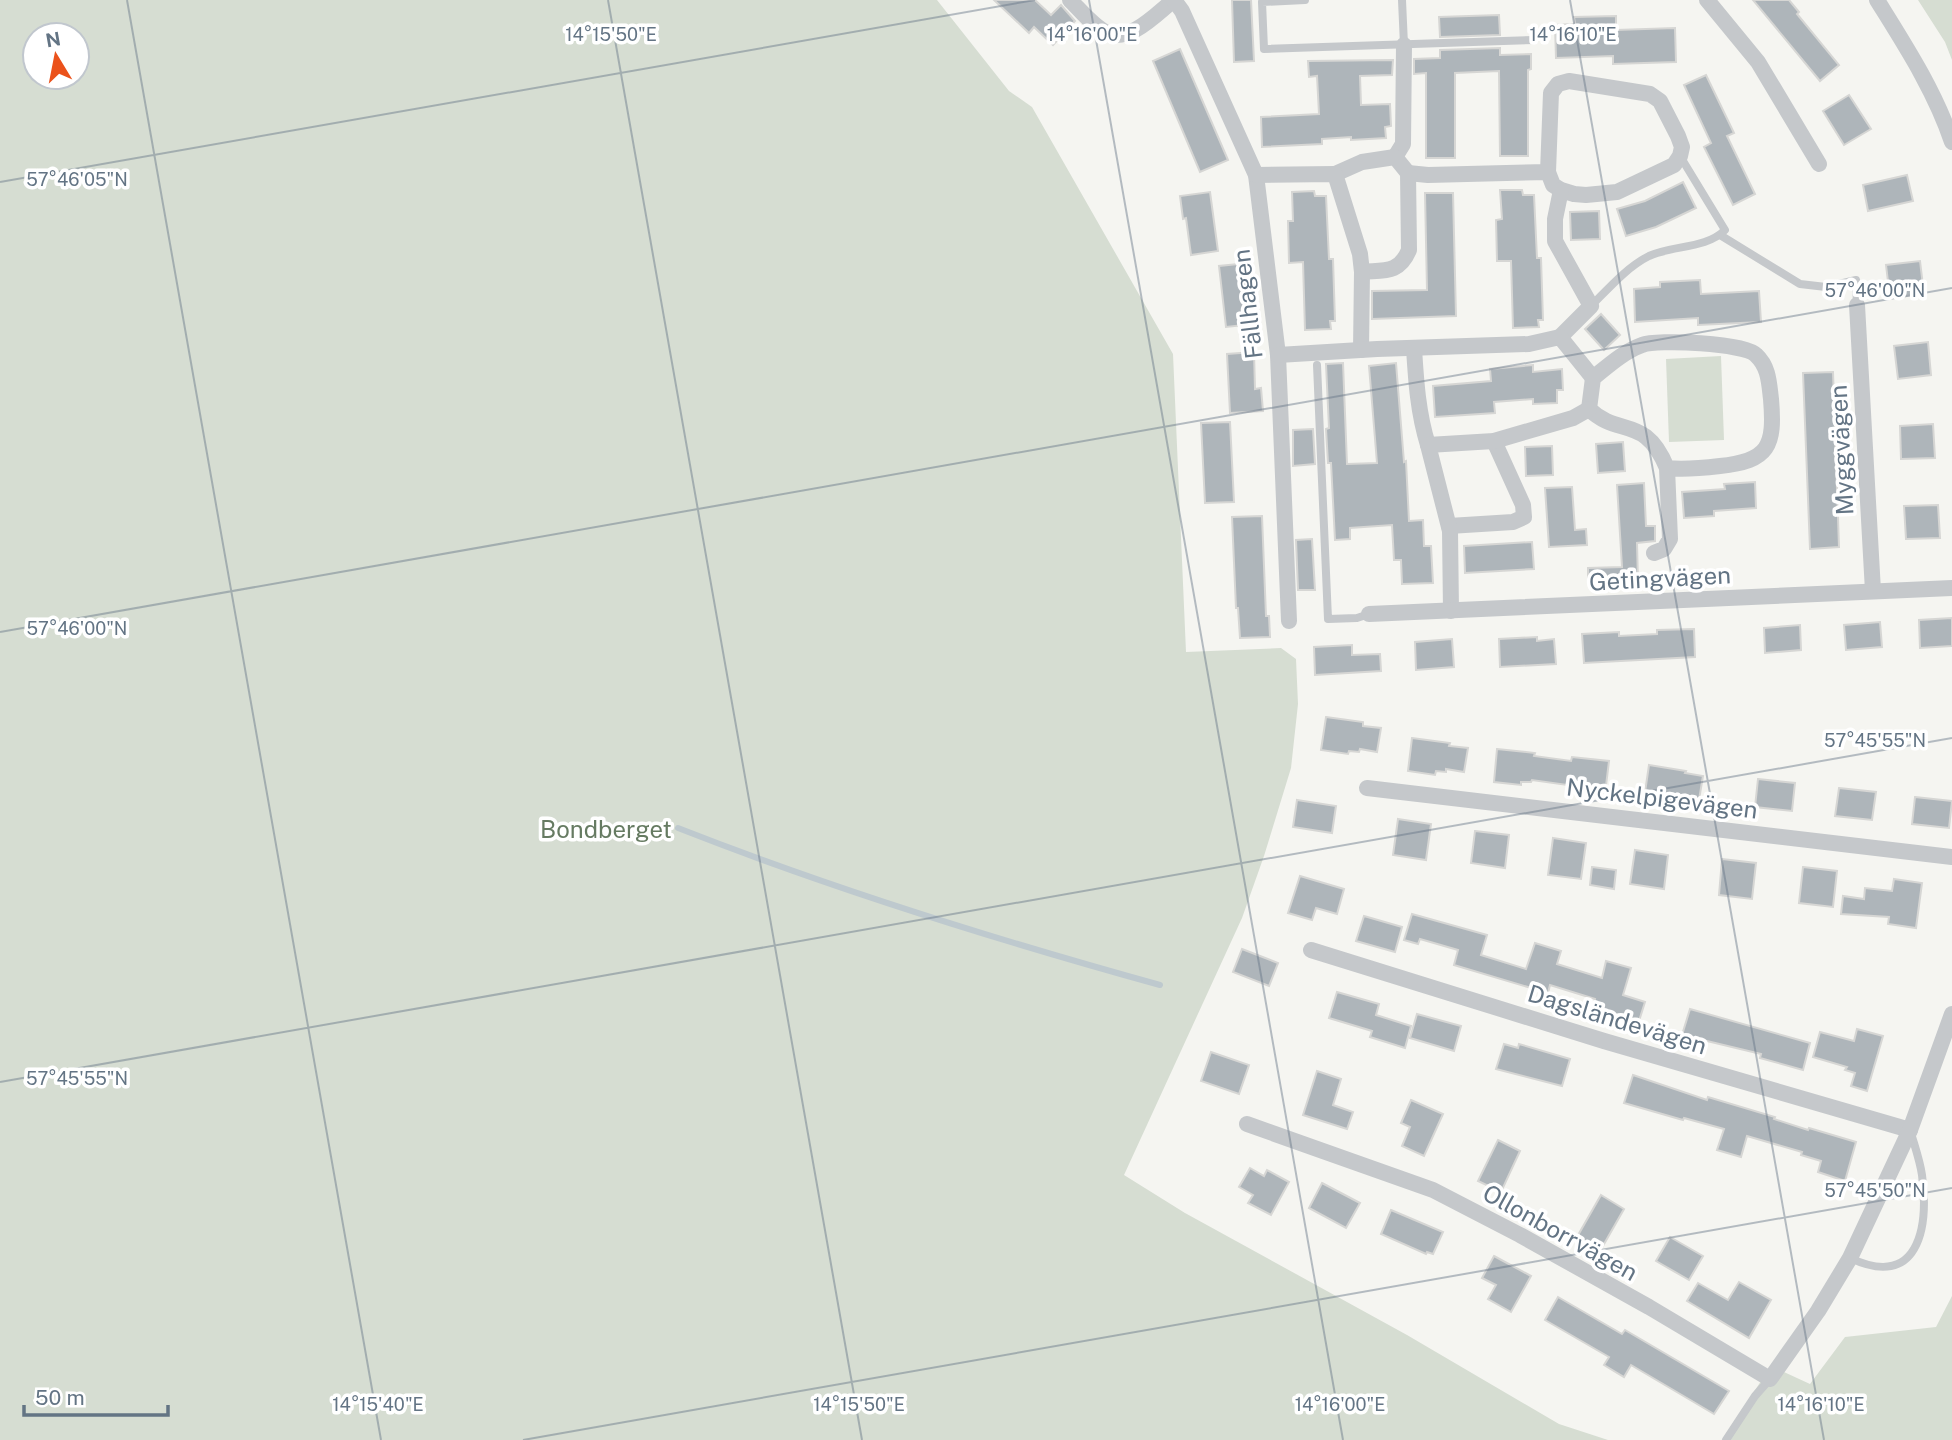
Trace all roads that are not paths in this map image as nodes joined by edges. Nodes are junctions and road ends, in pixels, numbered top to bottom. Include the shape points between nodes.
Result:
1 (1070, 0) edge
2 (1174, 0) edge
3 (1305, 0) edge
4 (1402, 0) edge
5 (1707, 0) edge
6 (1877, 0) edge
7 (1535, 40) dead end
8 (1404, 45) junction
9 (1952, 142) edge
10 (1680, 156) junction
11 (1395, 157) junction
12 (1819, 164) dead end
13 (1548, 172) junction
14 (1408, 173) junction
15 (1335, 174) junction
16 (1256, 175) junction
17 (1560, 190) junction
18 (1720, 235) junction
19 (1362, 272) junction
20 (1857, 305) joint
21 (1591, 306) junction
22 (1560, 337) junction
23 (1413, 348) junction
24 (1361, 350) junction
25 (1278, 355) junction
26 (1317, 365) dead end
27 (1593, 379) junction
28 (1589, 410) junction
29 (1494, 441) junction
30 (1428, 445) junction
31 (1667, 468) junction
32 (1449, 526) junction
33 (1654, 554) dead end
34 (1952, 588) edge
35 (1873, 592) junction
36 (1451, 611) junction
37 (1369, 614) joint
38 (1289, 621) dead end
39 (1367, 788) dead end
40 (1952, 857) edge
41 (1311, 950) dead end
42 (1952, 1014) edge
43 (1247, 1124) dead end
44 (1910, 1130) junction
45 (1850, 1258) junction
46 (1770, 1379) junction
47 (1726, 1440) edge

1 - 2 street, Fällhagen via 1105,32 1114,34 1137,29
2 - 16 street, Fällhagen
3 - 8 lane via 1262,2 1264,50
4 - 8 lane
5 - 12 street via 1758,62
6 - 9 street via 1917,66
7 - 8 lane
8 - 11 street via 1403,144
10 - 13 street via 1678,136 1660,101 1650,94 1569,81 1558,84 1551,93
10 - 17 street via 1674,165 1617,192 1574,194
10 - 18 lane via 1725,230
11 - 14 street
11 - 15 street via 1362,162
13 - 14 street
13 - 17 street
14 - 19 street via 1409,250 1405,260 1388,270
15 - 16 street
15 - 19 street
16 - 25 street, Fällhagen
17 - 21 street via 1555,241
18 - 20 lane via 1800,284 1826,287 1856,280
18 - 21 lane via 1648,257
19 - 24 street
20 - 35 street, Myggvägen
21 - 22 street
22 - 23 street via 1529,344
22 - 27 street
23 - 24 street
23 - 30 street via 1419,411
24 - 25 street
25 - 38 street, Fällhagen
26 - 37 lane via 1328,619
27 - 28 street
27 - 31 street via 1619,357 1655,343 1741,347 1757,355 1769,375 1772,432 1766,448 1745,464
28 - 29 street
28 - 31 street via 1598,418 1644,434
29 - 30 street
29 - 32 street via 1524,517 1513,522
30 - 32 street
31 - 33 street via 1670,539
32 - 36 street
34 - 35 street, Getingvägen
35 - 36 street, Getingvägen
36 - 37 street, Getingvägen
39 - 40 street, Nyckelpigevägen
41 - 44 street, Dagsländevägen
42 - 44 street
43 - 46 street, Ollonborrvägen via 1433,1190 1649,1307
44 - 45 street
44 - 45 lane via 1922,1174 1919,1240 1909,1259 1892,1267
45 - 46 street
46 - 47 lane

